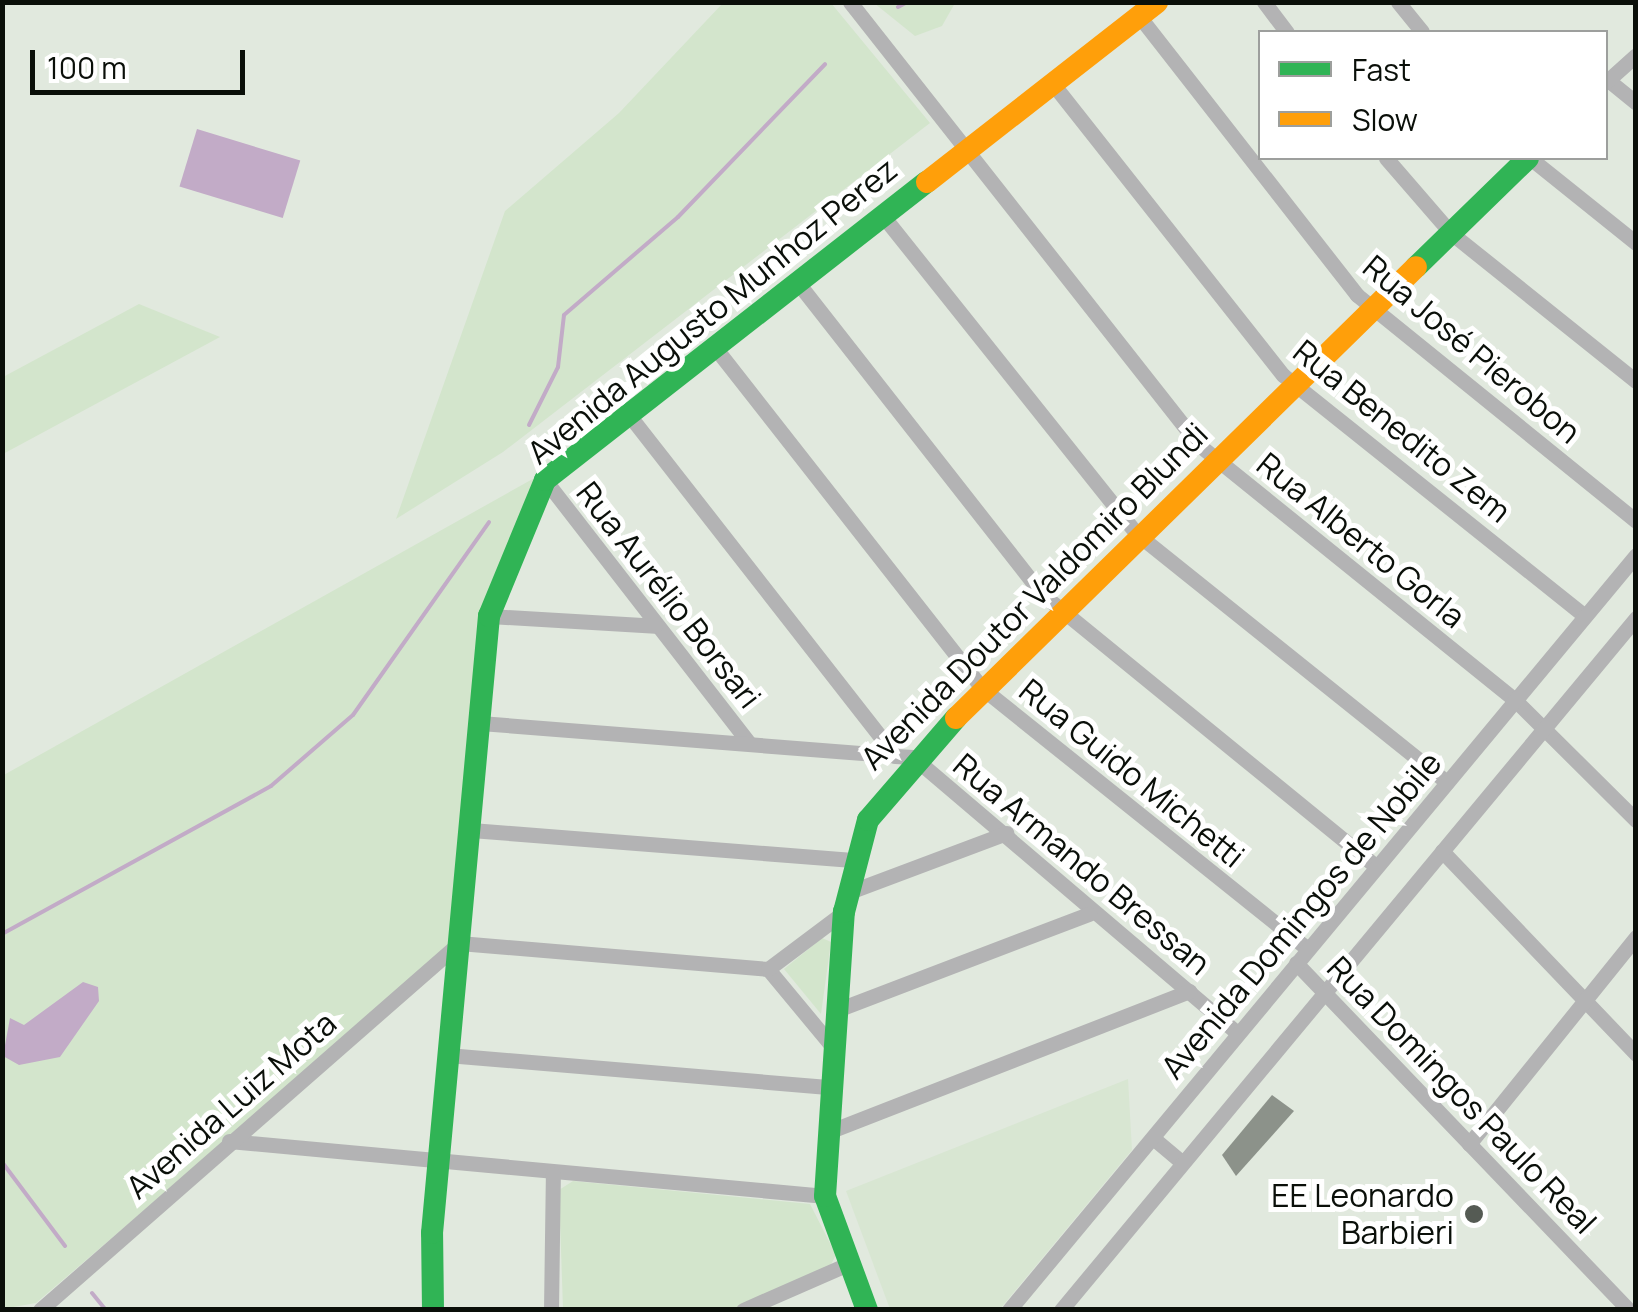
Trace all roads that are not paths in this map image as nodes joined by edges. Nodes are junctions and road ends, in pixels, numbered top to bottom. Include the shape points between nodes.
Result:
1 (850, 2) edge
2 (1264, 2) edge
3 (1398, 2) edge
4 (1148, 9) edge
5 (1285, 30) edge
6 (1420, 30) edge
7 (1636, 55) edge
8 (1608, 80) edge
9 (1608, 82) edge
10 (1053, 84) junction
11 (1636, 103) edge
12 (966, 150) junction
13 (1258, 156) edge
14 (1261, 160) edge
15 (1388, 160) edge
16 (1527, 160) edge
17 (1532, 160) edge
18 (884, 216) junction
19 (1451, 232) junction
20 (1636, 242) edge
21 (798, 283) junction
22 (1374, 310) junction
23 (713, 345) junction
24 (1636, 382) edge
25 (1294, 384) junction
26 (629, 415) junction
27 (1214, 458) junction
28 (544, 480) junction
29 (1636, 522) edge
30 (1137, 534) junction
31 (1636, 555) edge
32 (1060, 610) junction
33 (490, 616) junction
34 (1585, 616) junction
35 (1636, 618) edge
36 (655, 626) junction
37 (982, 688) junction
38 (1516, 700) junction
39 (480, 724) junction
40 (1546, 726) junction
41 (749, 744) junction
42 (904, 757) junction
43 (1447, 782) junction
44 (1636, 820) edge
45 (472, 830) junction
46 (1006, 832) junction
47 (1442, 851) junction
48 (856, 860) junction
49 (1376, 866) junction
50 (848, 902) junction
51 (1089, 914) junction
52 (1636, 937) edge
53 (459, 943) junction
54 (1308, 948) junction
55 (1296, 963) junction
56 (768, 968) junction
57 (1325, 990) junction
58 (1189, 992) junction
59 (1583, 1001) junction
60 (838, 1010) junction
61 (1238, 1033) junction
62 (832, 1046) junction
63 (1636, 1054) edge
64 (446, 1055) junction
65 (828, 1087) junction
66 (828, 1132) junction
67 (1152, 1138) junction
68 (230, 1142) junction
69 (1469, 1144) junction
70 (1182, 1162) junction
71 (439, 1164) junction
72 (553, 1174) junction
73 (824, 1196) junction
74 (848, 1264) junction
75 (40, 1310) edge
76 (433, 1310) edge
77 (551, 1310) edge
78 (743, 1310) edge
79 (867, 1310) edge
80 (1009, 1310) edge
81 (1061, 1310) edge
82 (1629, 1310) edge

1 - 12 street, Rua Alberto Gorla
2 - 5 street
3 - 6 street
4 - 10 street, Avenida Augusto Munhoz Perez
4 - 13 street, Rua José Pierobon
7 - 8 street
9 - 11 street
10 - 12 street, Avenida Augusto Munhoz Perez
10 - 25 street, Rua Benedito Zem
12 - 18 street, Avenida Augusto Munhoz Perez
12 - 27 street, Rua Alberto Gorla
14 - 22 street, Rua José Pierobon
15 - 19 street
16 - 19 street, Avenida Doutor Valdomiro Blundi
17 - 20 street
18 - 21 street, Avenida Augusto Munhoz Perez
18 - 30 street
19 - 22 street, Avenida Doutor Valdomiro Blundi
19 - 24 street
21 - 23 street, Avenida Augusto Munhoz Perez
21 - 32 street
22 - 25 street, Avenida Doutor Valdomiro Blundi
22 - 29 street, Rua José Pierobon
23 - 26 street, Avenida Augusto Munhoz Perez
23 - 37 street, Rua Guido Michetti
25 - 27 street, Avenida Doutor Valdomiro Blundi
25 - 34 street, Rua Benedito Zem
26 - 28 street, Avenida Augusto Munhoz Perez
26 - 42 street, Rua Armando Bressan
27 - 30 street, Avenida Doutor Valdomiro Blundi
27 - 38 street, Rua Alberto Gorla
28 - 33 street, Avenida Augusto Munhoz Perez
28 - 36 street, Rua Aurélio Borsari
30 - 32 street, Avenida Doutor Valdomiro Blundi
30 - 43 street
31 - 34 street, Avenida Domingos de Nobile
32 - 37 street, Avenida Doutor Valdomiro Blundi
32 - 49 street
33 - 36 street
33 - 39 street, Avenida Augusto Munhoz Perez
34 - 38 street, Avenida Domingos de Nobile
35 - 40 street, Avenida Domingos de Nobile
36 - 41 street, Rua Aurélio Borsari
37 - 42 street, Avenida Doutor Valdomiro Blundi
37 - 54 street, Rua Guido Michetti
38 - 40 street, Rua Alberto Gorla
38 - 43 street, Avenida Domingos de Nobile
39 - 41 street
39 - 45 street, Avenida Augusto Munhoz Perez
40 - 44 street, Rua Alberto Gorla
40 - 47 street, Avenida Domingos de Nobile
41 - 42 street
42 - 46 street, Rua Armando Bressan
42 - 48 street, Avenida Doutor Valdomiro Blundi via 868,820
43 - 49 street, Avenida Domingos de Nobile
45 - 48 street
45 - 53 street, Avenida Augusto Munhoz Perez
46 - 50 street
46 - 51 street, Rua Armando Bressan
47 - 57 street, Avenida Domingos de Nobile
47 - 59 street
48 - 50 street, Avenida Doutor Valdomiro Blundi
49 - 54 street, Avenida Domingos de Nobile
50 - 56 street
50 - 60 street, Avenida Doutor Valdomiro Blundi
51 - 58 street, Rua Armando Bressan
51 - 60 street
52 - 59 street
53 - 56 street
53 - 64 street, Avenida Augusto Munhoz Perez
53 - 68 street, Avenida Luiz Mota
54 - 55 street, Avenida Domingos de Nobile
55 - 57 street, Rua Domingos Paulo Real
55 - 61 street, Avenida Domingos de Nobile
56 - 62 street
57 - 69 street, Rua Domingos Paulo Real
57 - 70 street, Avenida Domingos de Nobile
58 - 61 street, Rua Armando Bressan
58 - 66 street
59 - 63 street
59 - 69 street
60 - 62 street, Avenida Doutor Valdomiro Blundi
61 - 67 street, Avenida Domingos de Nobile
62 - 65 street, Avenida Doutor Valdomiro Blundi
64 - 65 street
64 - 71 street, Avenida Augusto Munhoz Perez
65 - 66 street, Avenida Doutor Valdomiro Blundi
66 - 73 street, Avenida Doutor Valdomiro Blundi
67 - 70 street
67 - 80 street, Avenida Domingos de Nobile
68 - 71 street
68 - 75 street, Avenida Luiz Mota
69 - 82 street, Rua Domingos Paulo Real
70 - 81 street, Avenida Domingos de Nobile
71 - 72 street
71 - 76 street, Avenida Augusto Munhoz Perez
72 - 73 street
72 - 77 street
73 - 74 street, Avenida Doutor Valdomiro Blundi
74 - 78 street
74 - 79 street, Avenida Doutor Valdomiro Blundi

